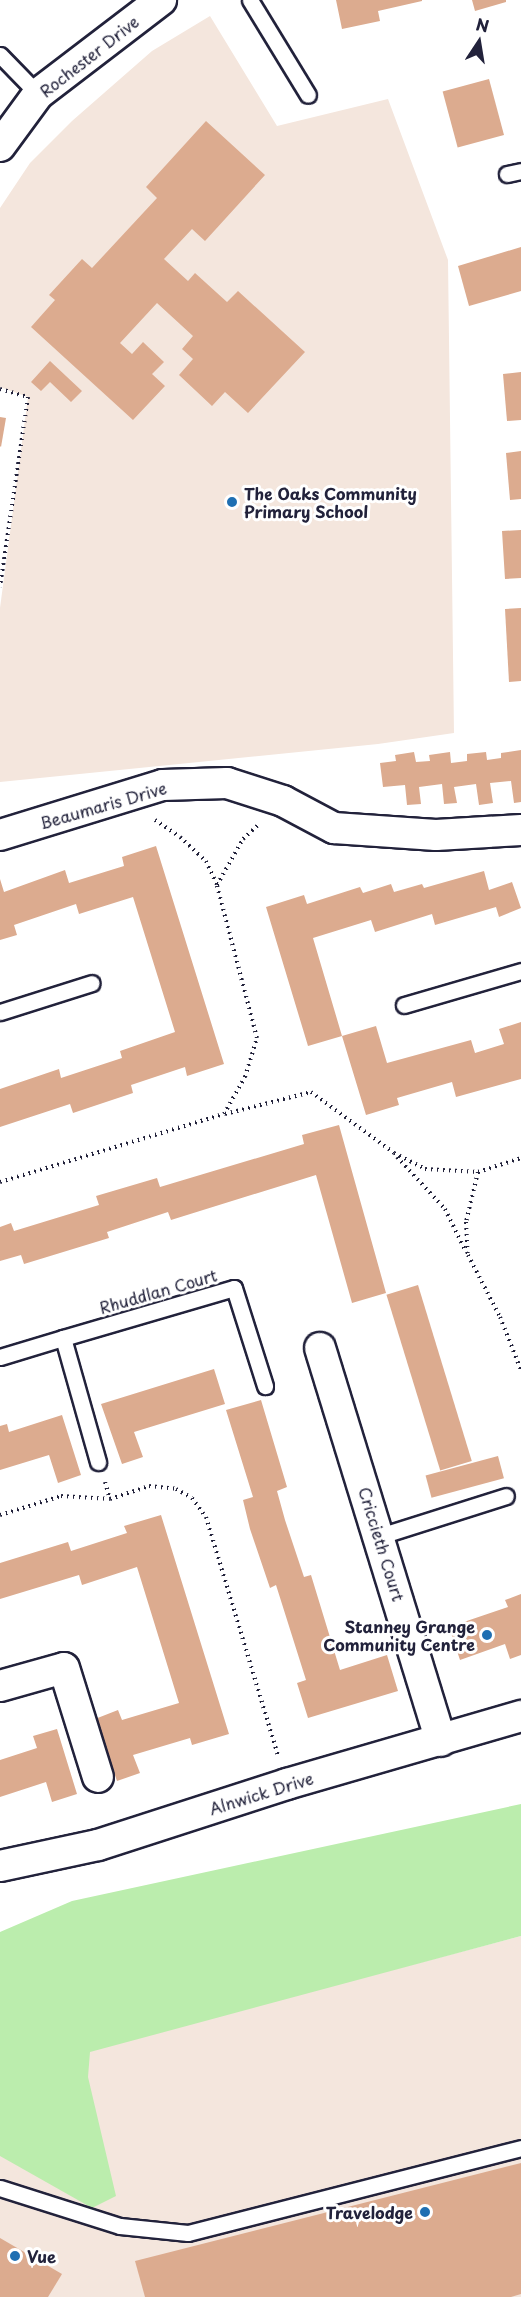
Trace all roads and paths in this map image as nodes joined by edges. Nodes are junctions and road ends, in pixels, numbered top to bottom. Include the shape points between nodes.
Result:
1 (161, 0) edge
2 (250, 0) edge
3 (0, 55) edge
4 (38, 94) junction
5 (308, 95) dead end
6 (0, 146) edge
7 (0, 389) edge
8 (0, 587) edge
9 (121, 798) junction
10 (283, 801) junction
11 (521, 830) edge
12 (0, 835) edge
13 (217, 885) junction
14 (521, 971) edge
15 (92, 983) dead end
16 (404, 1005) dead end
17 (0, 1012) edge
18 (224, 1114) junction
19 (394, 1153) junction
20 (521, 1158) edge
21 (478, 1172) junction
22 (0, 1182) edge
23 (468, 1255) junction
24 (63, 1338) junction
25 (320, 1348) dead end
26 (0, 1357) edge
27 (521, 1370) edge
28 (265, 1386) dead end
29 (98, 1462) dead end
30 (506, 1496) dead end
31 (0, 1515) edge
32 (380, 1536) junction
33 (0, 1686) edge
34 (521, 1716) edge
35 (441, 1741) junction
36 (98, 1777) dead end
37 (287, 1784) junction
38 (0, 1866) edge
39 (521, 2148) edge
40 (0, 2188) edge

1 - 4 street, Rochester Drive
2 - 5 lane
3 - 4 lane
4 - 6 street, Rochester Drive
7 - 8 path via 28,397
9 - 10 street, Beaumaris Drive via 163,785 227,783
9 - 12 street, Beaumaris Drive
9 - 13 path via 180,837 206,861
10 - 11 street, Beaumaris Drive via 334,828 436,835
10 - 13 path via 243,839
13 - 18 path via 257,1038 244,1077
14 - 16 lane
15 - 17 lane
18 - 19 path via 311,1092
18 - 22 path
19 - 21 path via 425,1169
19 - 23 path via 445,1209
20 - 21 path
21 - 23 path via 466,1222
23 - 27 path via 500,1317
24 - 26 lane, Rhuddlan Court
24 - 28 lane, Rhuddlan Court via 234,1288
24 - 29 lane
25 - 32 street, Criccieth Court
30 - 32 lane
31 - 37 path via 61,1496 110,1499 149,1486 176,1489 192,1498 206,1516
32 - 35 street, Criccieth Court
33 - 36 street via 64,1668
34 - 35 street, Alnwick Drive
35 - 37 street, Alnwick Drive
37 - 38 street, Alnwick Drive via 98,1845
39 - 40 lane via 188,2233 120,2226

